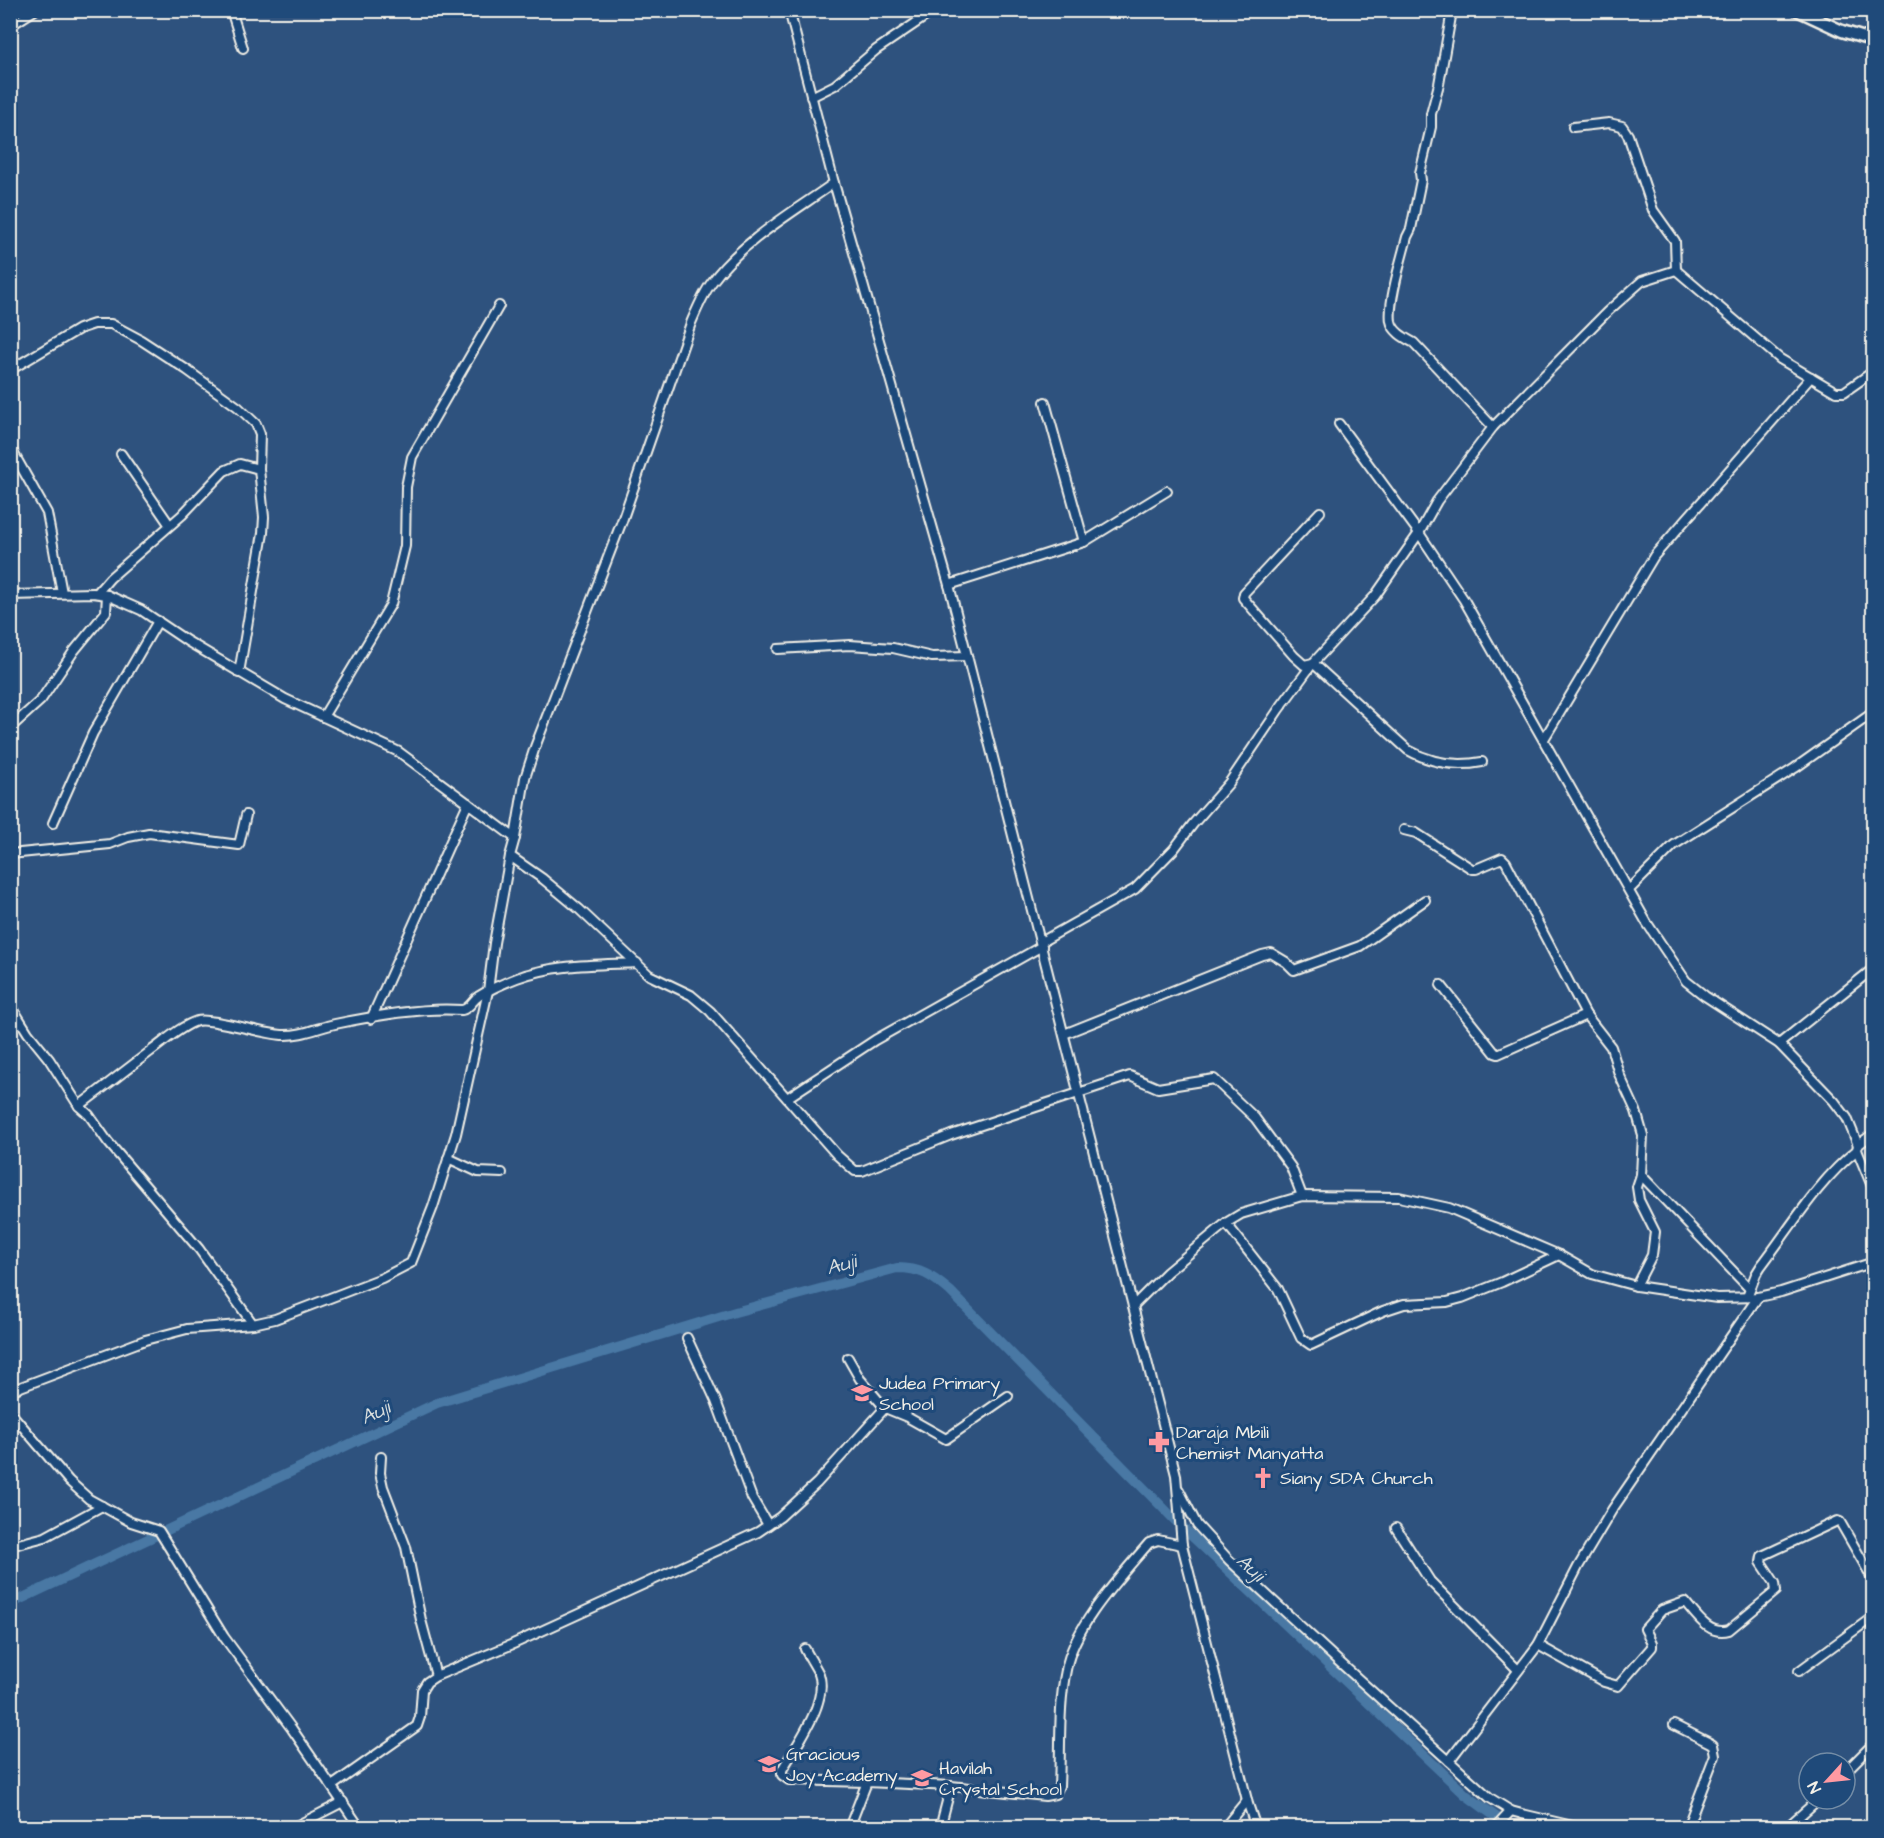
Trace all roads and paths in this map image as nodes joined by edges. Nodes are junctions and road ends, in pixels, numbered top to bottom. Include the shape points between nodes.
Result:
1 (35, 10) edge
2 (231, 10) edge
3 (789, 10) edge
4 (935, 10) edge
5 (1797, 10) edge
6 (1452, 11) edge
7 (10, 26) edge
8 (1874, 41) edge
9 (243, 48) dead end
10 (811, 97) junction
11 (1573, 127) dead end
12 (834, 183) junction
13 (1676, 270) junction
14 (500, 306) dead end
15 (10, 370) edge
16 (1874, 371) edge
17 (1811, 377) junction
18 (1045, 402) dead end
19 (1339, 424) dead end
20 (1493, 427) junction
21 (10, 447) edge
22 (121, 454) dead end
23 (259, 469) junction
24 (1167, 490) dead end
25 (1320, 512) dead end
26 (170, 524) junction
27 (1419, 533) junction
28 (1084, 542) junction
29 (950, 585) junction
30 (62, 593) junction
31 (97, 593) junction
32 (10, 595) edge
33 (107, 595) junction
34 (158, 621) junction
35 (778, 649) dead end
36 (968, 656) junction
37 (1313, 663) junction
38 (239, 673) junction
39 (1874, 712) edge
40 (323, 717) junction
41 (10, 728) edge
42 (1544, 739) junction
43 (1482, 762) dead end
44 (468, 803) junction
45 (246, 815) dead end
46 (52, 823) dead end
47 (1404, 830) dead end
48 (515, 838) junction
49 (10, 854) edge
50 (510, 856) junction
51 (1629, 890) junction
52 (1425, 900) dead end
53 (1041, 944) junction
54 (637, 963) junction
55 (1874, 968) edge
56 (1441, 984) dead end
57 (488, 991) junction
58 (10, 1004) edge
59 (1586, 1015) junction
60 (371, 1018) junction
61 (1064, 1034) junction
62 (1779, 1044) junction
63 (1079, 1093) junction
64 (787, 1098) junction
65 (79, 1106) junction
66 (1874, 1133) edge
67 (1857, 1148) junction
68 (448, 1158) junction
69 (502, 1173) dead end
70 (1641, 1176) junction
71 (1874, 1191) edge
72 (1302, 1196) junction
73 (1226, 1223) junction
74 (1559, 1255) junction
75 (1874, 1262) edge
76 (1636, 1286) junction
77 (1749, 1288) junction
78 (1747, 1297) junction
79 (1758, 1298) junction
80 (1133, 1306) junction
81 (253, 1324) junction
82 (687, 1338) dead end
83 (848, 1358) dead end
84 (10, 1391) edge
85 (1008, 1396) dead end
86 (885, 1408) junction
87 (10, 1412) edge
88 (381, 1457) dead end
89 (1177, 1486) junction
90 (102, 1506) junction
91 (768, 1525) junction
92 (1396, 1528) dead end
93 (1181, 1542) junction
94 (10, 1546) edge
95 (1874, 1581) edge
96 (1874, 1616) edge
97 (1538, 1645) junction
98 (805, 1649) dead end
99 (1518, 1670) junction
100 (1799, 1671) dead end
101 (436, 1676) junction
102 (1674, 1725) dead end
103 (1874, 1743) edge
104 (1857, 1760) edge
105 (1449, 1761) junction
106 (867, 1782) junction
107 (332, 1786) junction
108 (951, 1786) junction
109 (1247, 1800) junction
110 (343, 1802) junction
111 (1805, 1811) edge
112 (1509, 1814) junction
113 (1497, 1826) edge
114 (292, 1827) edge
115 (360, 1827) edge
116 (849, 1827) edge
117 (940, 1827) edge
118 (1224, 1827) edge
119 (1256, 1827) edge
120 (1581, 1827) edge
121 (1687, 1827) edge
122 (1786, 1827) edge

1 - 7 street
2 - 9 street
3 - 10 street
4 - 10 street via 876,50 835,85
5 - 8 main road
6 - 20 street via 1391,322
10 - 12 street
11 - 13 street via 1609,123 1622,126 1653,210 1675,241
12 - 29 street
12 - 48 street via 736,256 713,280 701,300 535,747 525,777
13 - 17 street via 1780,359
13 - 20 street via 1642,281
14 - 40 street via 412,457 406,487 405,546 391,604
15 - 23 street via 79,329 111,324 187,370 256,424 260,434
16 - 17 street via 1844,392 1836,392
17 - 42 street via 1654,556
18 - 28 street
19 - 27 street
20 - 27 street via 1437,501
21 - 30 street via 47,513
22 - 26 street
23 - 26 street via 240,464 229,467
23 - 38 street via 263,533
24 - 28 street
25 - 37 street via 1244,593 1244,598 1294,656 1304,665
26 - 31 street
27 - 37 street via 1375,596
27 - 42 street via 1464,600
28 - 29 street
29 - 36 street
30 - 31 street
30 - 32 street
31 - 33 street
33 - 34 street
33 - 41 street via 106,612 41,700
34 - 38 street
34 - 46 street via 93,733
35 - 36 street via 850,645 893,648 932,657
36 - 53 street
37 - 43 street via 1408,750 1426,759 1457,765
37 - 53 street via 1229,783 1154,870 1135,889
38 - 40 street
39 - 51 street via 1674,845
40 - 44 street via 399,752
42 - 51 street
44 - 48 street
44 - 60 street
45 - 49 street via 239,845 149,833 110,844
47 - 59 street via 1416,833 1472,869 1502,858 1506,862
48 - 50 street
50 - 54 street via 579,909
50 - 57 street
51 - 62 street via 1686,981
52 - 61 street via 1360,946 1294,970 1271,953 1262,955
53 - 61 street
53 - 64 street via 875,1040
54 - 57 street via 542,971
54 - 64 street via 649,975 691,995 710,1011
55 - 62 street
56 - 59 street via 1498,1054
57 - 60 street via 468,1009
57 - 68 street
58 - 65 street
59 - 70 street via 1611,1047 1636,1111 1643,1135
60 - 65 street via 283,1035 196,1021
61 - 63 street
62 - 67 street via 1834,1101 1846,1118
63 - 64 street via 940,1139 862,1172 846,1165
63 - 72 street via 1130,1076 1158,1088 1214,1079 1255,1118 1291,1167
63 - 80 street
65 - 81 street via 199,1249
66 - 67 street
67 - 71 street
67 - 77 street via 1821,1187
68 - 69 street via 478,1172
68 - 81 street via 411,1263 382,1278
70 - 76 street via 1637,1187 1639,1200 1655,1232 1655,1244
70 - 77 street
72 - 73 street via 1242,1214
72 - 74 street via 1399,1197 1456,1211
73 - 74 street via 1278,1289 1301,1338 1311,1345 1383,1311 1404,1304 1462,1298
73 - 80 street
74 - 76 street via 1592,1274
75 - 79 street
76 - 78 street via 1717,1298
77 - 78 street
78 - 79 street
79 - 97 street via 1612,1510
80 - 89 street
81 - 84 street via 187,1329 145,1340
82 - 91 street via 716,1401 752,1498
83 - 86 street
85 - 86 street via 946,1439
86 - 91 street via 817,1483
87 - 90 street via 69,1481
88 - 101 street via 383,1487 406,1547
89 - 93 street
89 - 105 street via 1207,1538
90 - 94 street via 45,1537
90 - 107 street via 159,1532 224,1637
91 - 101 street
92 - 99 street via 1430,1581
93 - 108 street via 1149,1542 1104,1597 1075,1644 1066,1669 1059,1786 1055,1794
93 - 109 street
95 - 97 street via 1837,1521 1762,1556 1761,1562 1776,1591 1729,1630 1721,1632 1708,1627 1685,1602 1662,1610 1645,1629 1652,1647 1618,1686
96 - 100 street
97 - 99 street
98 - 106 street via 821,1687 811,1721 782,1775 789,1780
99 - 105 street
101 - 107 street via 427,1682 420,1695 417,1726
102 - 121 street via 1710,1743 1715,1755
103 - 104 street
105 - 112 street
106 - 108 street
106 - 116 street
107 - 110 street
108 - 117 street
109 - 118 street
109 - 119 street
110 - 114 street
110 - 115 street
111 - 122 street
112 - 113 street
112 - 120 street

